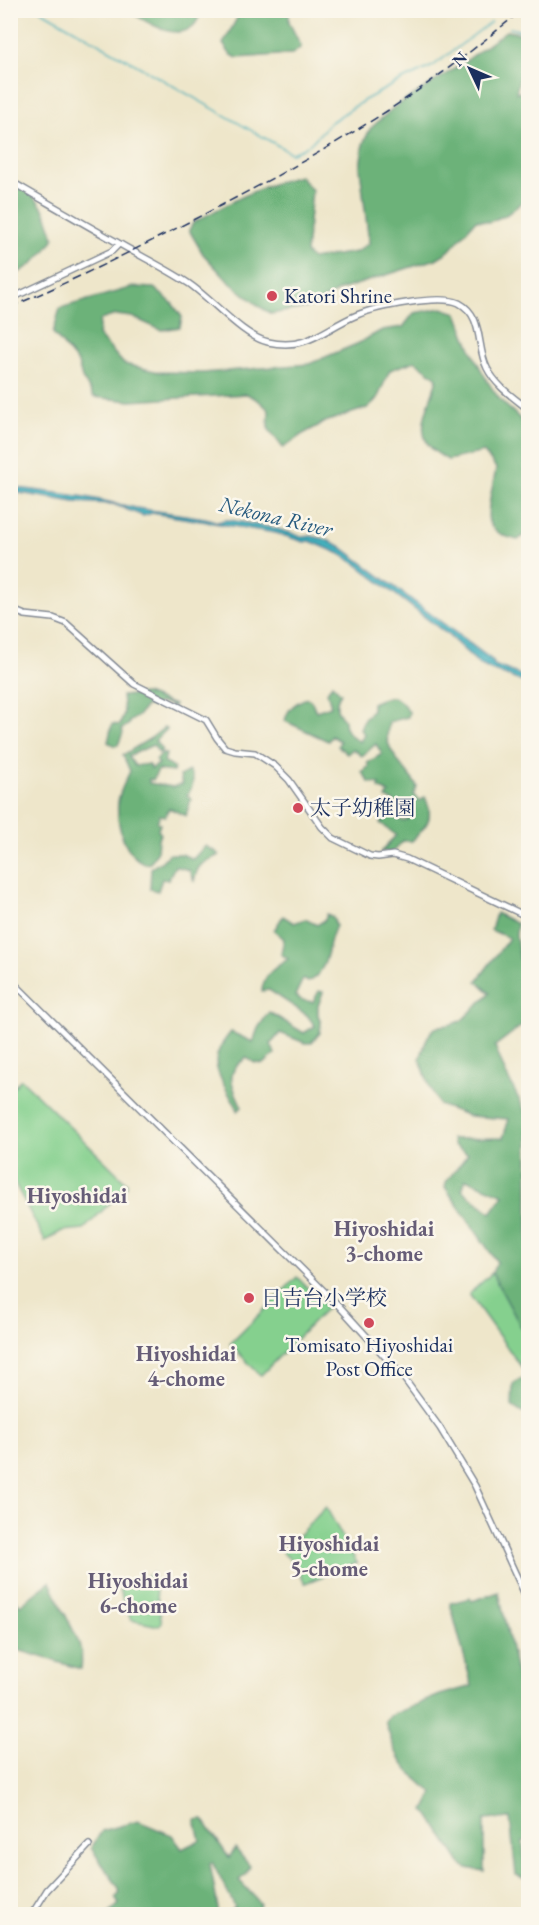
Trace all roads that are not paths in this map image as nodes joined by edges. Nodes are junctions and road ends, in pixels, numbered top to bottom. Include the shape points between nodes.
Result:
1 (10, 181) edge
2 (119, 244) junction
3 (10, 299) edge
4 (528, 409) edge
5 (10, 609) edge
6 (528, 917) edge
7 (10, 979) edge
8 (528, 1601) edge
9 (89, 1845) dead end
10 (32, 1914) edge

1 - 2 street
2 - 3 street via 112,251
2 - 4 street via 189,283 252,336 267,342 292,345 310,341 375,310 434,299 459,303 473,316 494,380
5 - 6 street via 66,623 134,684 206,720 225,748 255,753 275,766 333,838 370,856 407,859
7 - 8 street via 339,1306 400,1373 475,1486
9 - 10 street via 47,1890

